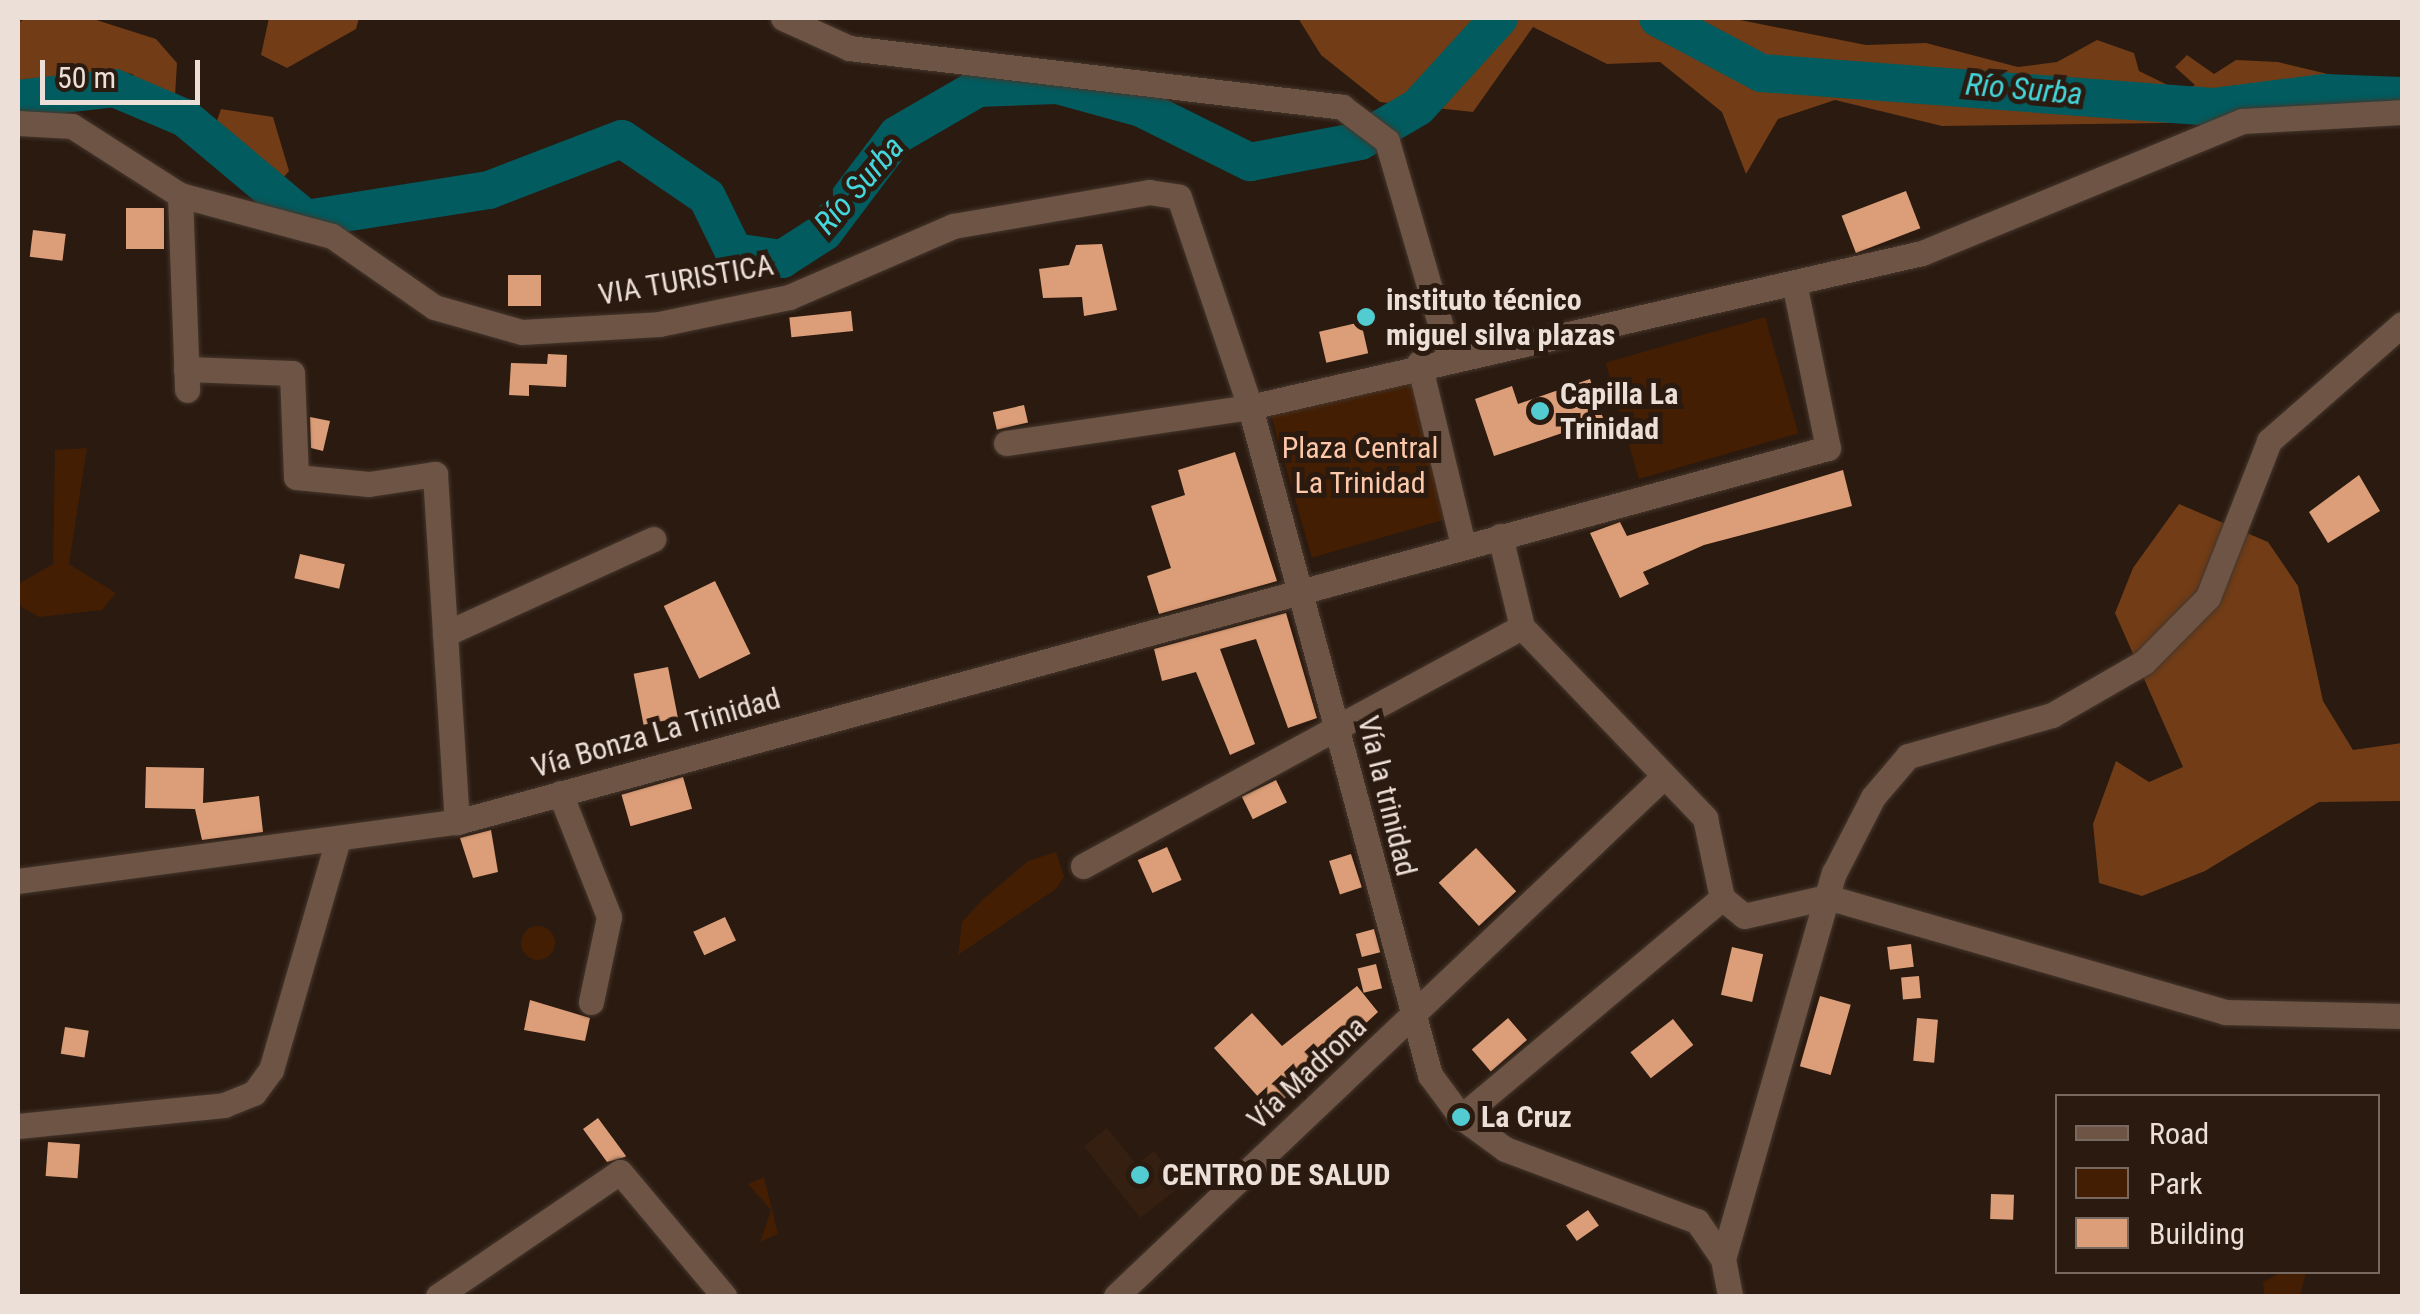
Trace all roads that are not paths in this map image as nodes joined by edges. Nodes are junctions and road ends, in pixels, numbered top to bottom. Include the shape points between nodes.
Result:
1 (783, 18) edge
2 (2402, 112) edge
3 (18, 122) edge
4 (180, 194) junction
5 (1794, 283) junction
6 (2402, 324) edge
7 (1450, 355) junction
8 (1419, 363) junction
9 (1250, 407) junction
10 (1006, 443) dead end
11 (1500, 536) junction
12 (653, 539) dead end
13 (1463, 545) junction
14 (1300, 586) junction
15 (1522, 628) junction
16 (445, 634) junction
17 (1337, 728) junction
18 (1661, 779) junction
19 (560, 793) junction
20 (457, 822) junction
21 (337, 843) junction
22 (1082, 866) dead end
23 (18, 880) edge
24 (1827, 897) junction
25 (1722, 898) junction
26 (591, 1002) dead end
27 (2402, 1016) edge
28 (1410, 1021) junction
29 (1461, 1117) junction
30 (18, 1126) edge
31 (1723, 1259) junction
32 (438, 1296) edge
33 (724, 1296) edge
34 (1116, 1296) edge
35 (1730, 1296) edge

1 - 7 street via 848,48 1304,99 1380,132
2 - 5 street via 2276,116 2201,131 1956,243
3 - 4 street, VIA TURISTICA via 72,126
4 - 9 street, VIA TURISTICA via 332,236 469,322 557,332 658,324 789,297 953,226 1165,192 1188,214
4 - 16 street via 186,379 292,373 296,477 369,484 435,474
5 - 7 street
5 - 11 street, Vía Bonza La Trinidad via 1828,448
6 - 24 street via 2270,441 2208,597 2165,642 2052,716 1908,756 1861,815
7 - 8 street
8 - 9 street
8 - 13 street
9 - 10 street
9 - 14 street, Vía la trinidad
11 - 13 street, Vía Bonza La Trinidad
11 - 15 street
12 - 16 street
13 - 14 street, Vía Bonza La Trinidad
14 - 17 street, Vía la trinidad
14 - 19 street, Vía Bonza La Trinidad
15 - 17 street
15 - 18 street
16 - 20 street
17 - 22 street
17 - 28 street, Vía la trinidad
18 - 25 street via 1711,829
18 - 28 street, Vía Madrona
19 - 20 street, Vía Bonza La Trinidad
19 - 26 street via 609,916
20 - 21 street, Vía Bonza La Trinidad
21 - 23 street, Vía Bonza La Trinidad
21 - 30 street via 271,1070 254,1094 224,1105
24 - 25 street via 1756,918
24 - 27 street via 2226,1012
24 - 31 street
25 - 29 street
28 - 29 street, Vía la trinidad via 1430,1075
28 - 34 street, Vía Madrona
29 - 31 street, Vía la trinidad via 1505,1149 1677,1208
31 - 35 street
32 - 33 street via 620,1172

